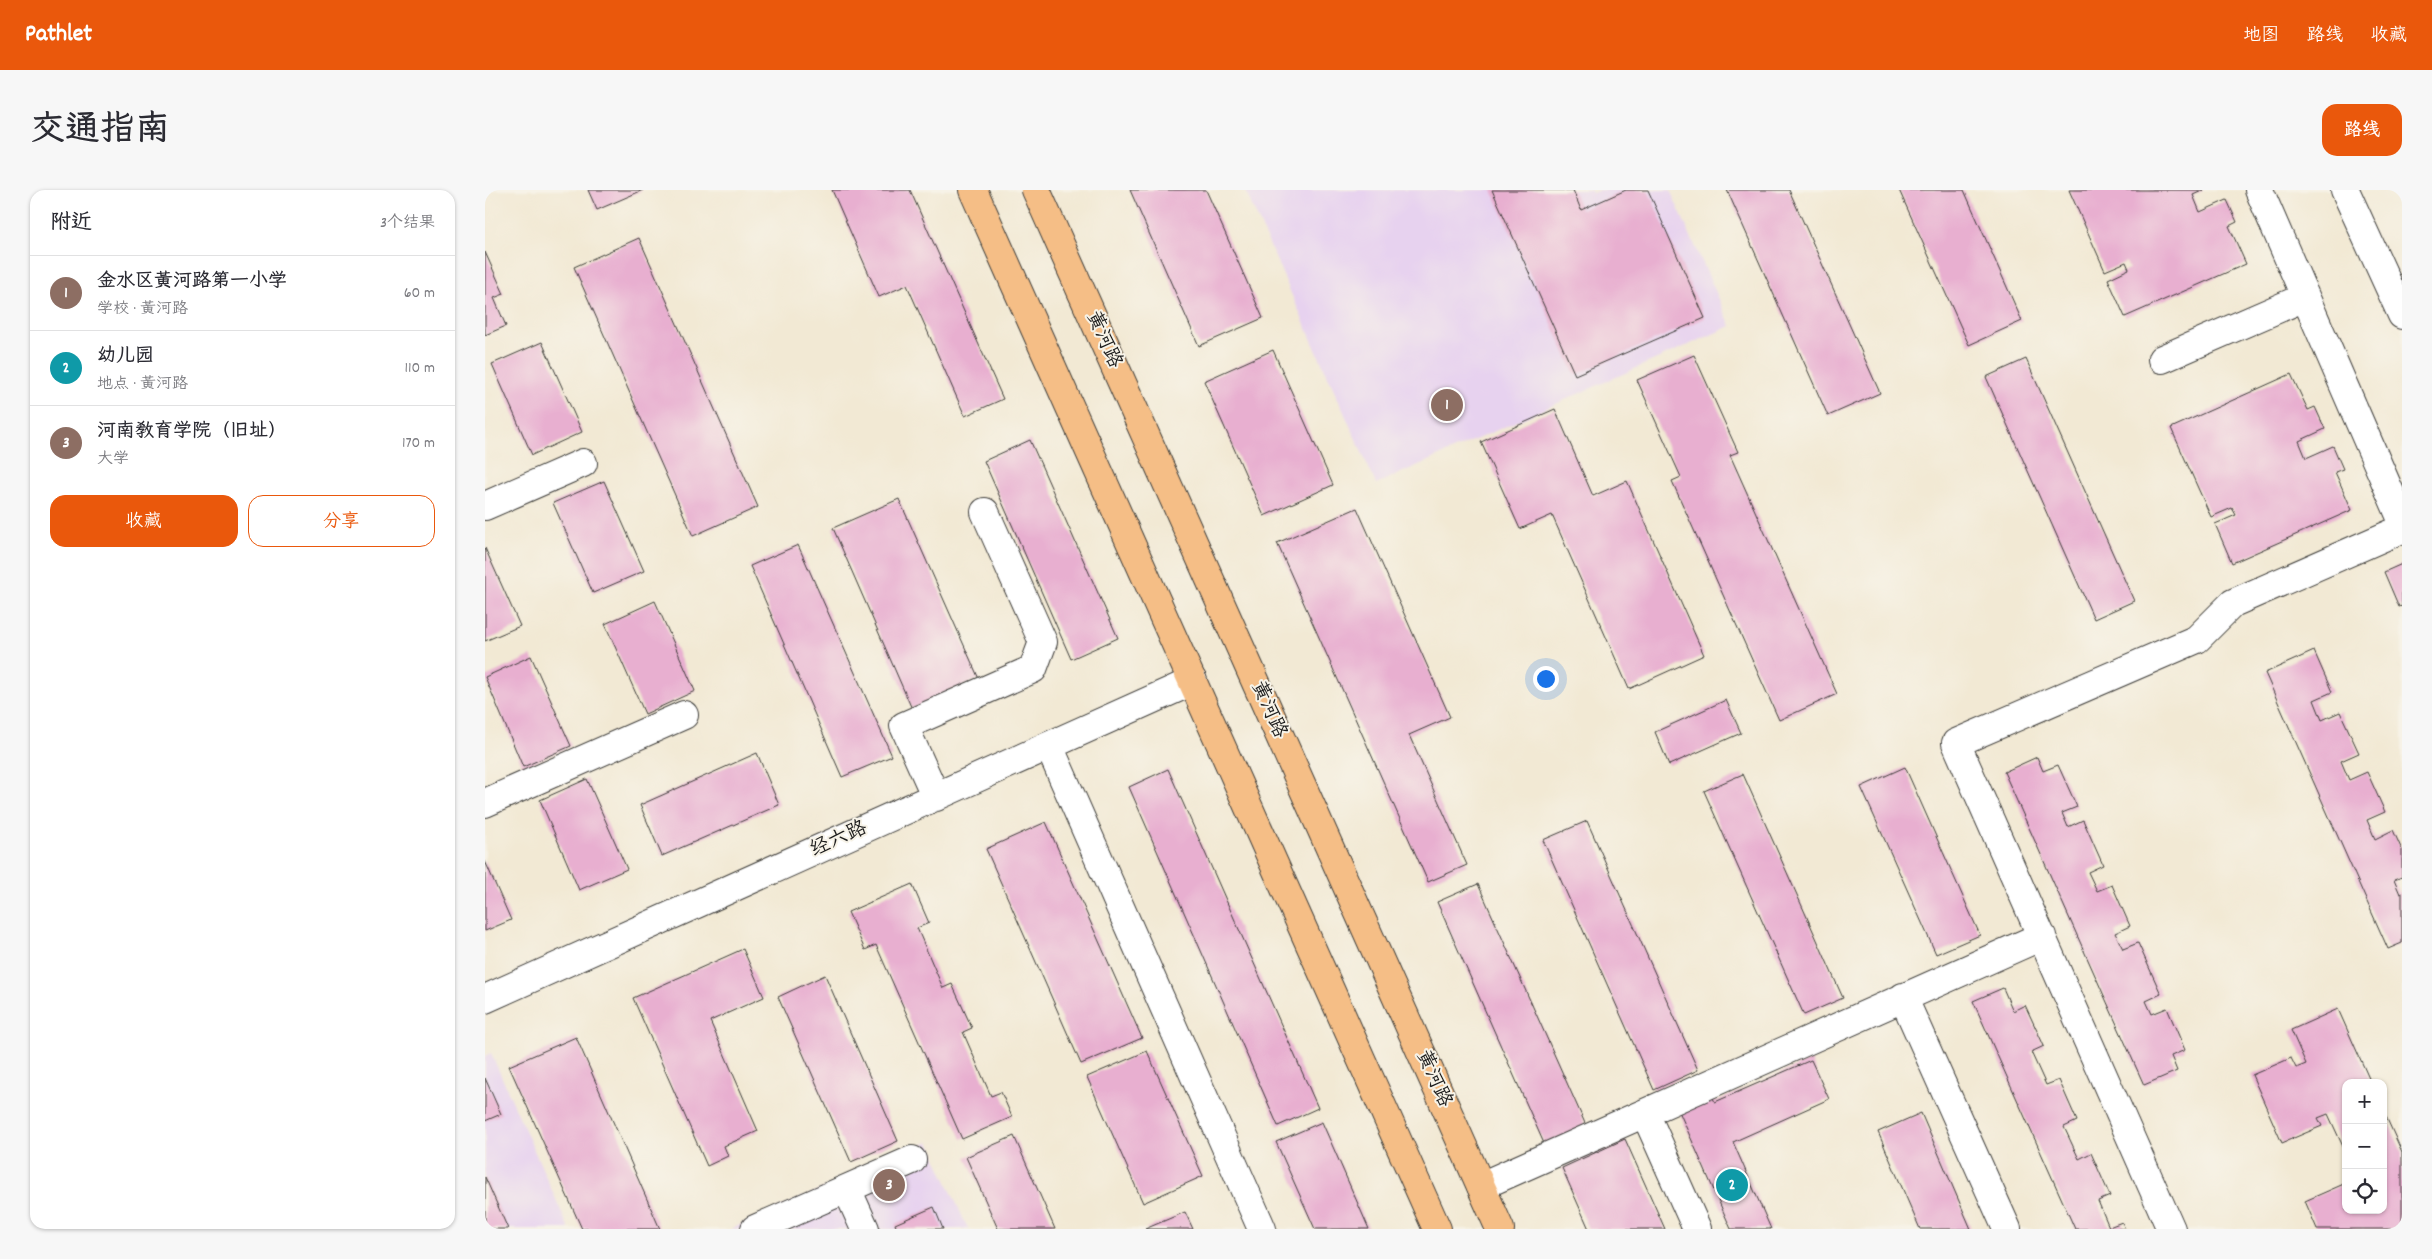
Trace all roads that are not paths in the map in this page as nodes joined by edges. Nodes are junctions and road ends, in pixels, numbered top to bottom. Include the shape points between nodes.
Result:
1 (973, 190) edge
2 (1036, 190) edge
3 (2259, 190) edge
4 (2345, 190) edge
5 (2305, 297) junction
6 (2402, 315) edge
7 (2162, 359) dead end
8 (583, 463) dead end
9 (485, 506) edge
10 (985, 512) dead end
11 (2402, 520) edge
12 (2402, 530) edge
13 (1193, 681) junction
14 (684, 715) dead end
15 (1049, 746) junction
16 (935, 797) junction
17 (485, 803) edge
18 (2042, 936) junction
19 (1903, 997) junction
20 (485, 999) edge
21 (1645, 1113) junction
22 (912, 1160) dead end
23 (1481, 1186) junction
24 (847, 1188) junction
25 (755, 1229) edge
26 (865, 1229) edge
27 (1262, 1229) edge
28 (1437, 1229) edge
29 (1500, 1229) edge
30 (1697, 1229) edge
31 (2007, 1229) edge
32 (2171, 1229) edge

1 - 13 main road
2 - 23 main road, 黄河路
3 - 5 street
4 - 6 street
5 - 7 street
5 - 11 street
8 - 9 street
10 - 16 street via 1043,642 1033,669 904,726
12 - 18 street via 2233,603 2197,639 1956,743
13 - 15 street, 经六路
13 - 28 main road
14 - 17 street
15 - 16 street, 经六路
15 - 27 street
16 - 20 street, 经六路
18 - 19 street
18 - 32 street
19 - 21 street
19 - 31 street
21 - 23 street
21 - 30 street
22 - 24 street
23 - 29 main road, 黄河路
24 - 25 street
24 - 26 street

